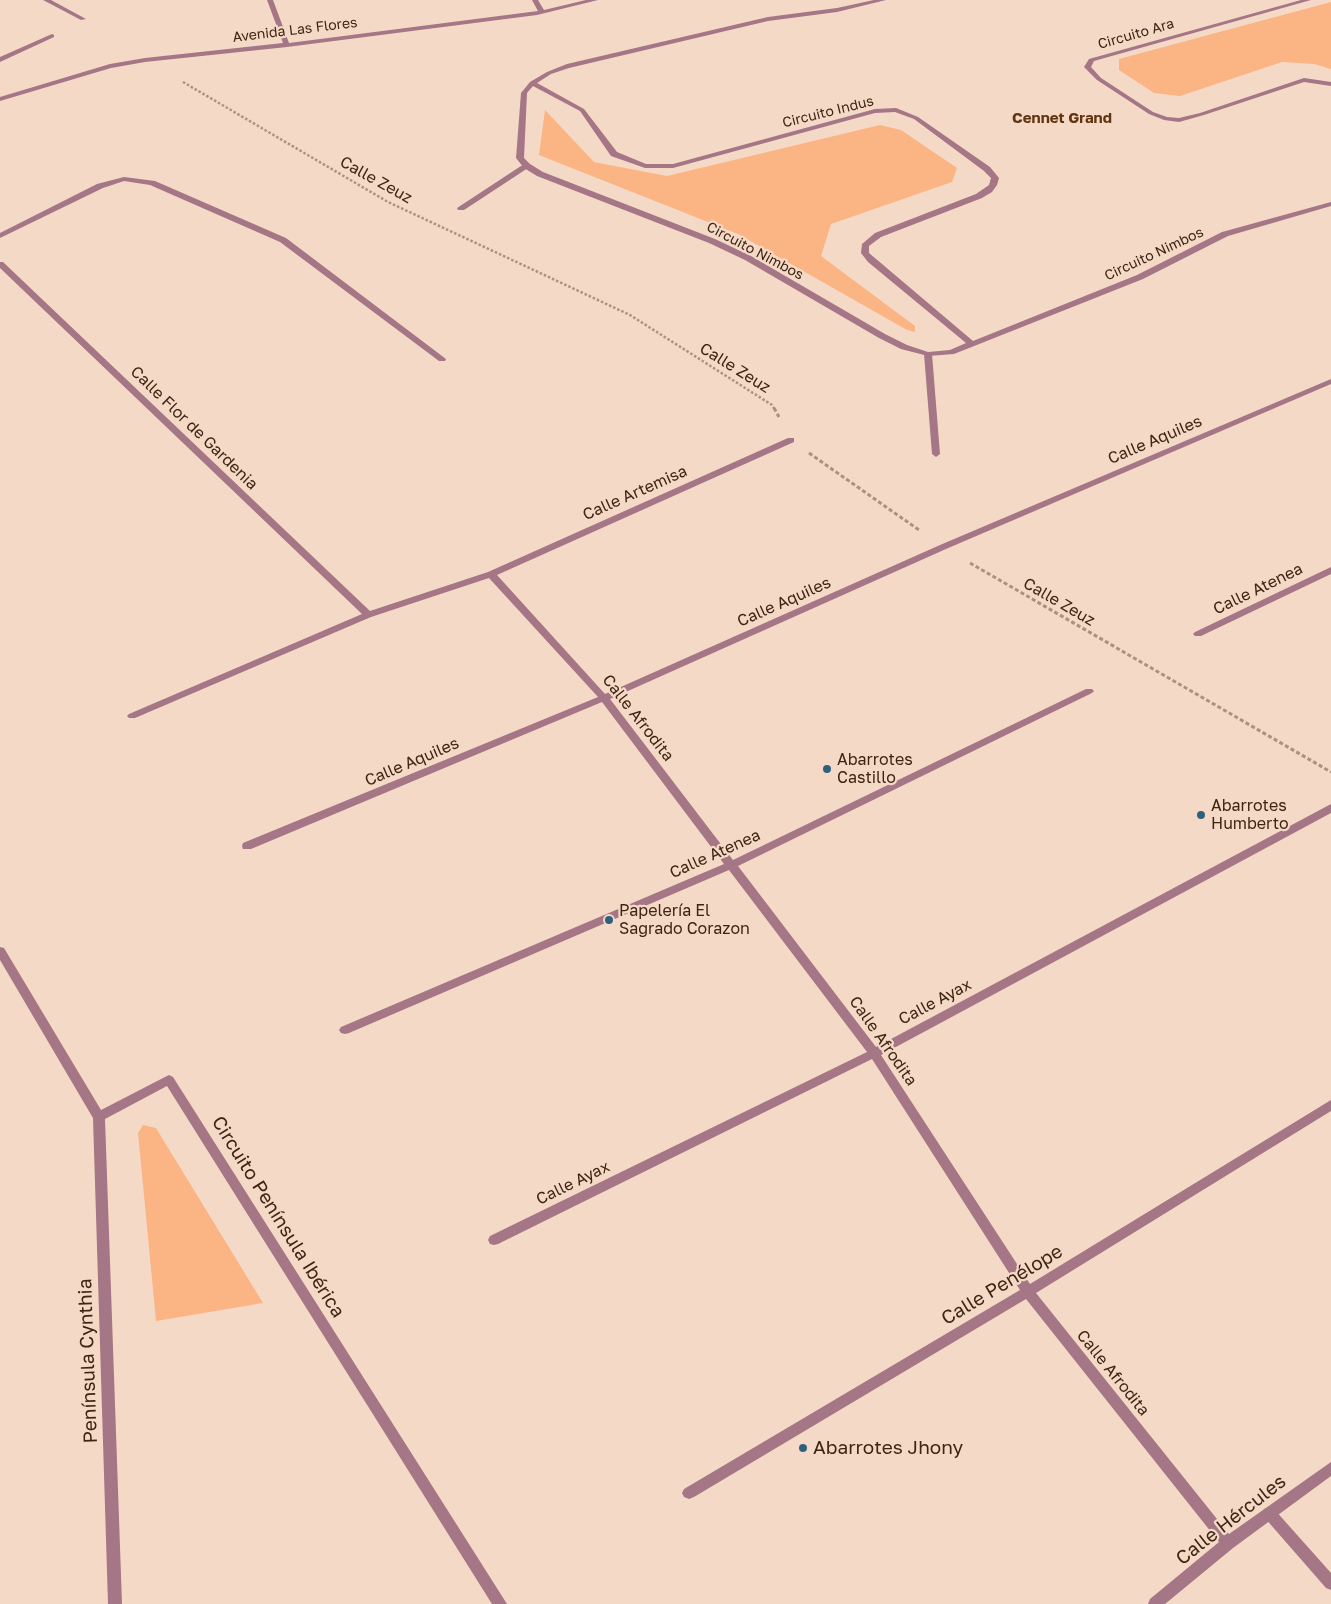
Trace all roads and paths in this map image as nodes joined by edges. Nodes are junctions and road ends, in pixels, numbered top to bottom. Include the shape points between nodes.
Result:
1 (46, 0) edge
2 (270, 0) edge
3 (535, 0) edge
4 (595, 0) edge
5 (883, 0) edge
6 (1308, 0) edge
7 (542, 12) junction
8 (83, 20) dead end
9 (52, 36) dead end
10 (287, 45) junction
11 (0, 60) edge
12 (145, 60) junction
13 (532, 83) junction
14 (1331, 84) edge
15 (0, 99) edge
16 (527, 166) junction
17 (1331, 204) edge
18 (461, 208) dead end
19 (0, 236) edge
20 (0, 264) edge
21 (972, 344) junction
22 (928, 354) junction
23 (442, 359) dead end
24 (1331, 381) edge
25 (791, 440) junction
26 (936, 454) dead end
27 (943, 547) junction
28 (1331, 570) edge
29 (492, 574) junction
30 (368, 615) junction
31 (1198, 634) dead end
32 (1089, 691) dead end
33 (604, 698) junction
34 (132, 716) dead end
35 (1331, 772) edge
36 (1331, 808) edge
37 (247, 846) dead end
38 (731, 865) junction
39 (0, 951) edge
40 (345, 1030) dead end
41 (874, 1053) junction
42 (1331, 1105) edge
43 (99, 1117) junction
44 (494, 1240) dead end
45 (1028, 1292) junction
46 (1331, 1468) edge
47 (689, 1492) dead end
48 (1269, 1513) junction
49 (1228, 1543) junction
50 (1331, 1583) edge
51 (115, 1604) edge
52 (500, 1604) edge
53 (1156, 1604) edge

1 - 8 street
2 - 10 street
3 - 7 street
4 - 7 street, Avenida Las Flores
5 - 13 street via 768,19 567,66
6 - 14 street, Circuito Ara via 1091,60 1088,67 1099,79 1144,109 1166,119 1179,120 1304,80
7 - 10 street, Avenida Las Flores
9 - 11 street
10 - 12 street, Avenida Las Flores
12 - 15 street, Avenida Las Flores via 110,66
12 - 25 path, Calle Zeuz via 388,202 630,315 772,405
13 - 16 street via 524,93 520,158
13 - 21 street, Circuito Indus via 582,110 614,154 645,166 673,166 875,110 896,110 916,118 987,169 995,178 993,185 979,196 878,235 869,240 865,253
16 - 18 street
16 - 22 street, Circuito Nimbos via 540,174 712,241 748,258 882,336
17 - 21 street, Circuito Nimbos via 1225,234 1140,277
19 - 23 street via 100,186 124,179 152,183 284,240
20 - 30 street, Calle Flor de Gardenia
21 - 22 street, Circuito Nimbos via 950,352
22 - 26 street
24 - 27 street, Calle Aquiles
25 - 27 path, Calle Zeuz
25 - 29 street, Calle Artemisa
27 - 33 street, Calle Aquiles
27 - 35 path, Calle Zeuz
28 - 31 street, Calle Atenea
29 - 30 street, Calle Artemisa
29 - 33 street, Calle Afrodita
30 - 34 street, Calle Artemisa
32 - 38 street, Calle Atenea
33 - 37 street, Calle Aquiles
33 - 38 street, Calle Afrodita
36 - 41 street, Calle Ayax
38 - 40 street, Calle Atenea
38 - 41 street, Calle Afrodita
39 - 43 street
41 - 44 street, Calle Ayax
41 - 45 street, Calle Afrodita
42 - 45 street, Calle Penélope
43 - 51 street, Península Cynthia
43 - 52 street, Circuito Península Ibérica via 170,1080
45 - 47 street, Calle Penélope
45 - 49 street, Calle Afrodita
46 - 48 street, Calle Hércules
48 - 49 street, Calle Hércules
48 - 50 street
49 - 53 street, Calle Hércules

